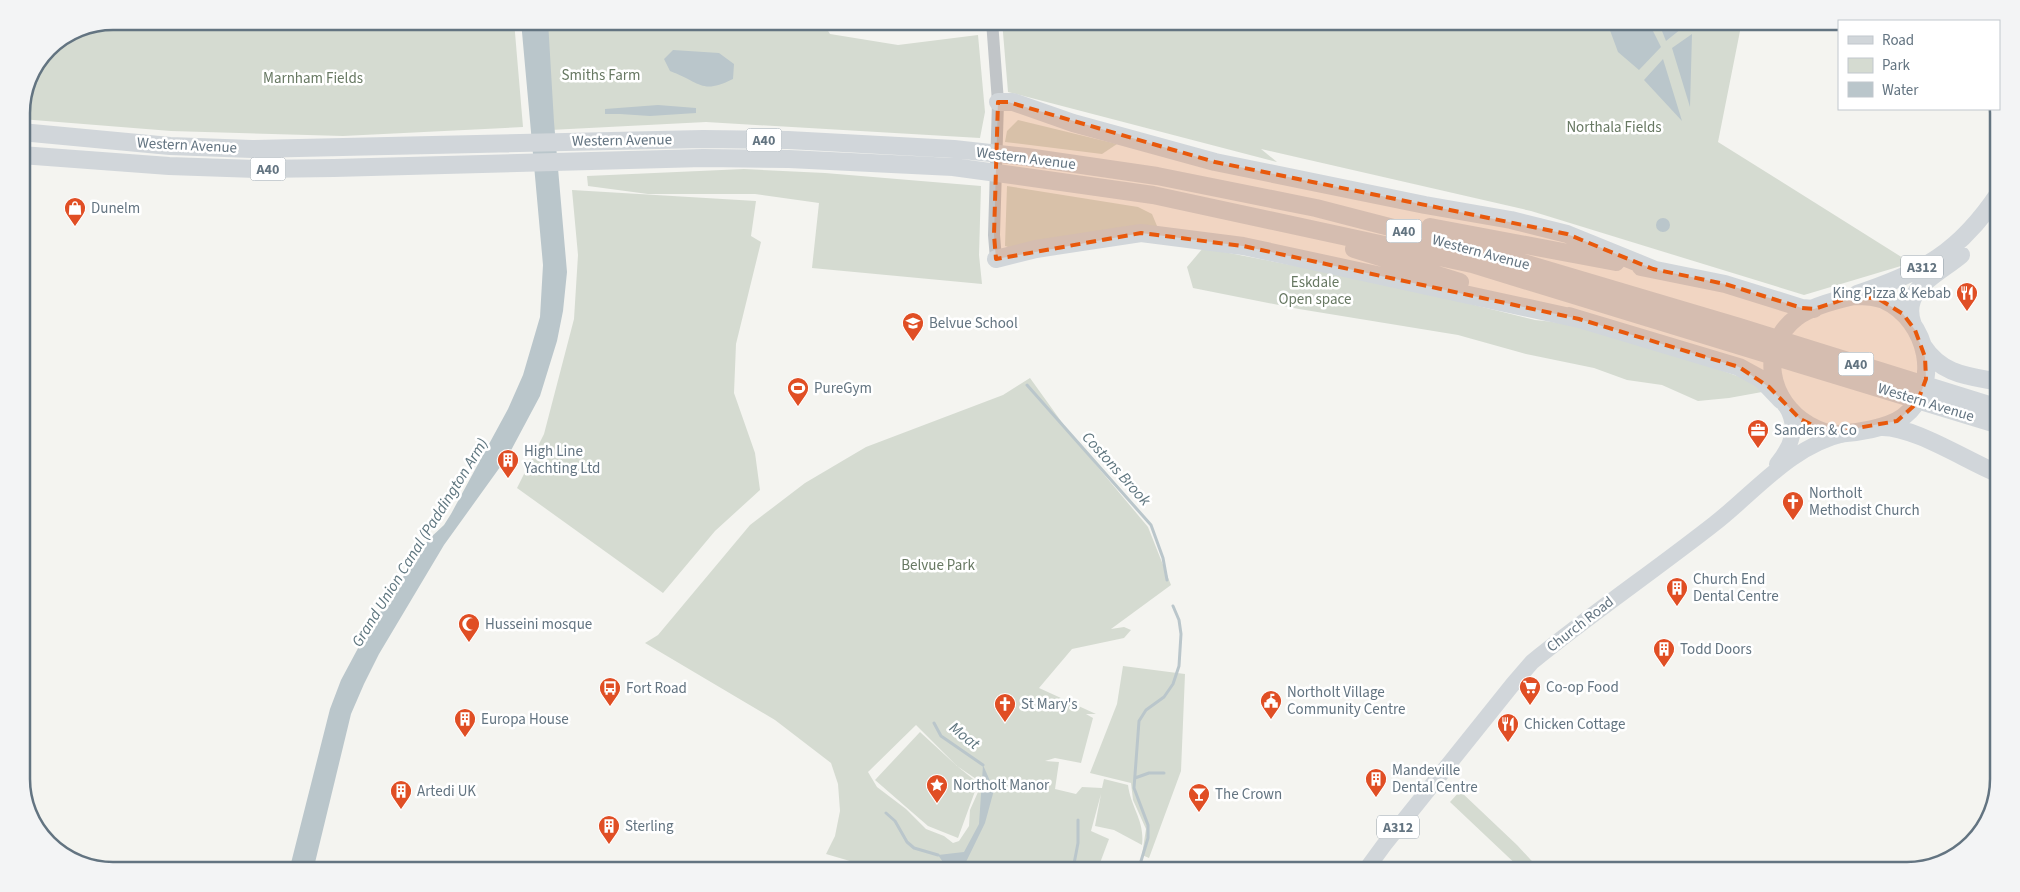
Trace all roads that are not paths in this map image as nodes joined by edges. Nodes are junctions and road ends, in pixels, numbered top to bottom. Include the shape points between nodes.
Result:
1 (993, 30) edge
2 (998, 102) junction
3 (30, 133) edge
4 (30, 156) edge
5 (1990, 205) edge
6 (1316, 208) junction
7 (1235, 212) junction
8 (1990, 224) edge
9 (996, 259) joint
10 (1653, 269) junction
11 (1844, 298) junction
12 (1814, 309) junction
13 (1579, 319) junction
14 (1918, 336) junction
15 (1990, 380) edge
16 (1784, 403) junction
17 (1990, 405) edge
18 (1990, 421) edge
19 (1877, 428) junction
20 (1848, 432) junction
21 (1990, 470) edge
22 (1754, 490) junction
23 (1372, 862) edge

1 - 2 street
2 - 9 street
2 - 10 highway via 1013,102 1073,123 1215,162 1568,234
3 - 6 highway, Western Avenue / A40 via 170,146 252,149 703,139 954,149 1156,176
4 - 7 highway, Western Avenue / A40 via 259,169 703,158 789,159 953,167 1153,195
5 - 11 highway, A312 via 1973,228 1939,258 1890,282
6 - 10 highway, A40
6 - 17 highway, Western Avenue / A40 via 1490,253
7 - 13 highway, A40
7 - 18 highway, Western Avenue / A40 via 1472,264
8 - 14 highway, A312 via 1974,244 1914,294 1909,307
9 - 13 highway via 1036,249 1141,233 1243,246
10 - 12 highway, A40 via 1725,284
11 - 12 highway, A312
11 - 14 highway, A312 via 1863,296 1885,301 1904,314
12 - 16 highway, A312 via 1796,318 1774,352 1772,370
13 - 16 highway, A40 via 1739,367 1760,379
14 - 15 highway via 1933,359 1948,370
14 - 19 highway, A312 via 1926,357 1923,391 1909,412
16 - 20 highway, A312 via 1800,419 1822,431
16 - 22 main road, A312 via 1793,420 1791,442 1785,454
19 - 20 highway, A312
19 - 21 highway via 1911,433
20 - 22 main road, A312 via 1804,450
22 - 23 main road, Church Road / A312 via 1532,662

